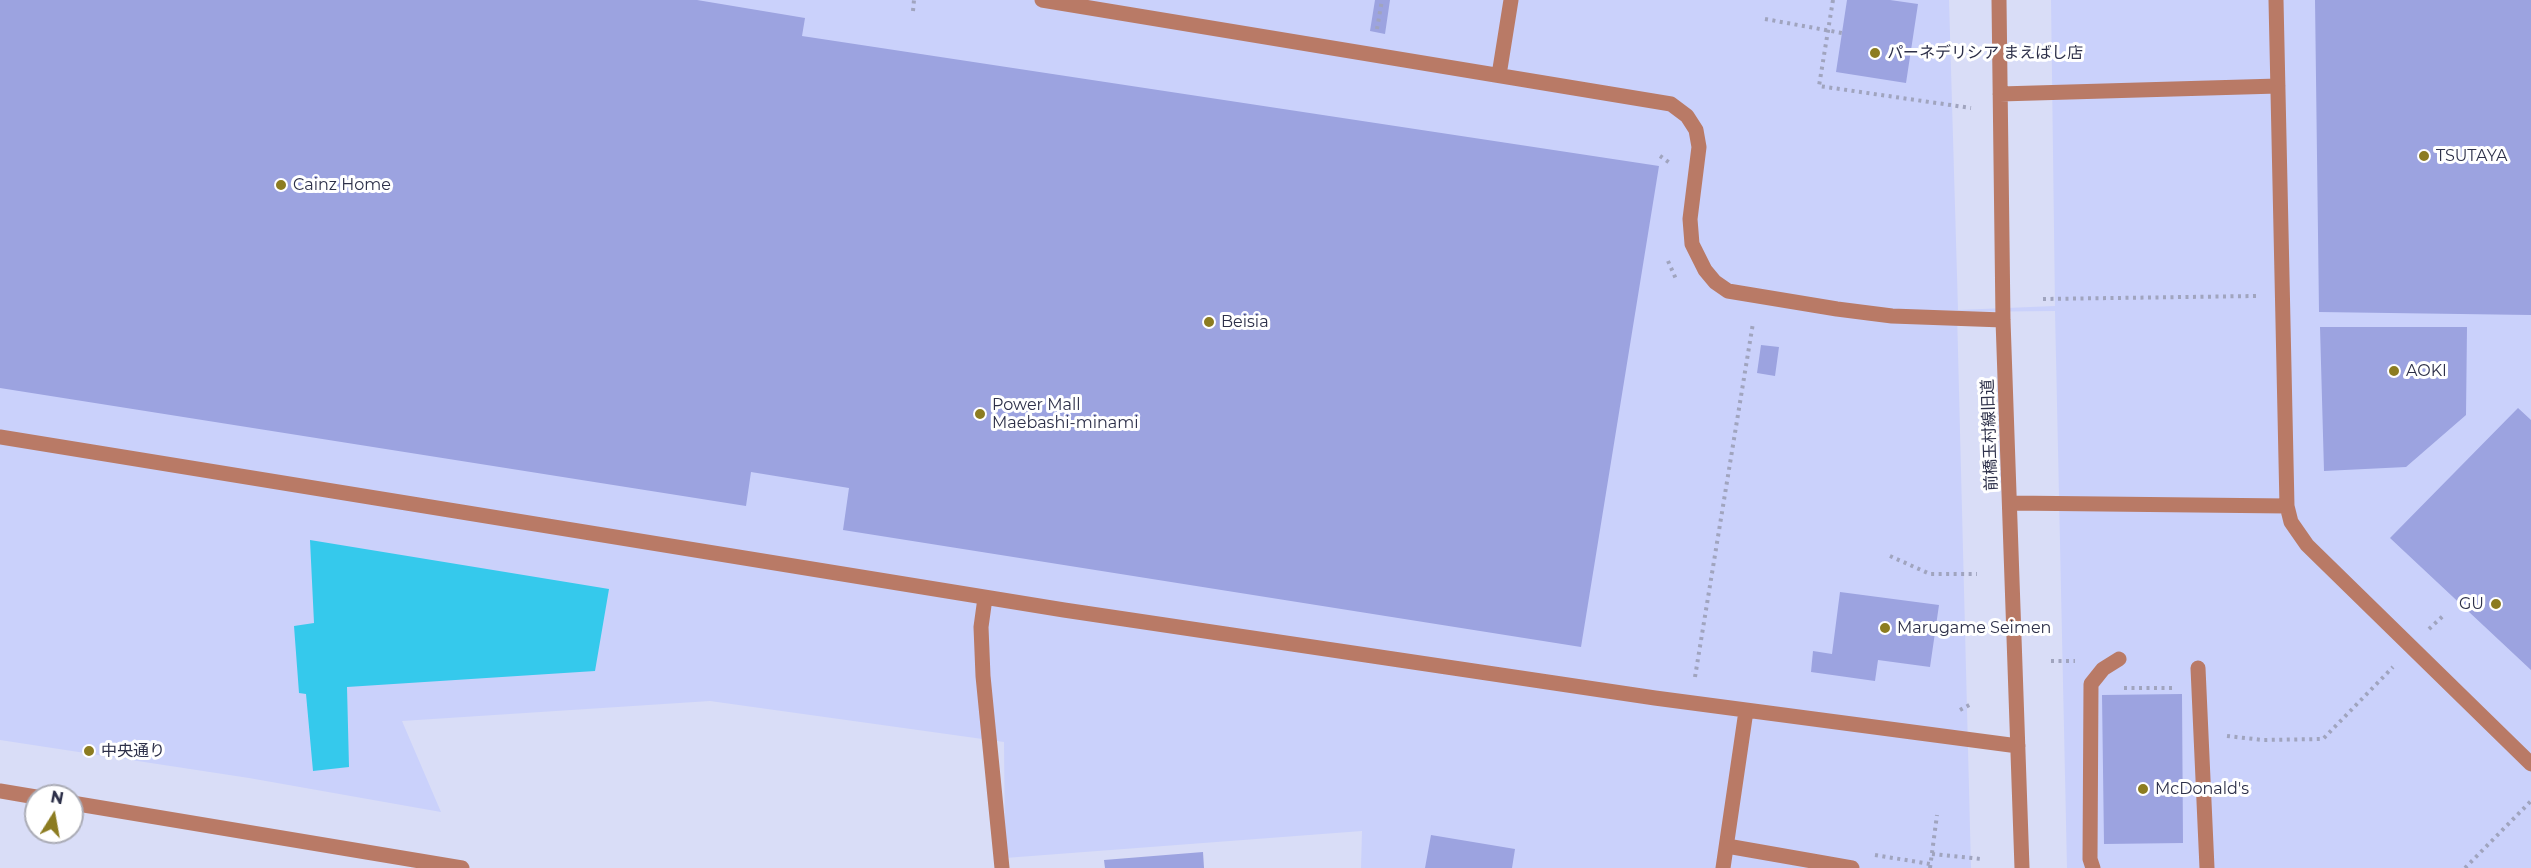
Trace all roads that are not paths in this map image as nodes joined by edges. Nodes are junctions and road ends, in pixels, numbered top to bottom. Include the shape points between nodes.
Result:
1 (1042, 0) edge
2 (1511, 0) edge
3 (1999, 0) edge
4 (2276, 0) edge
5 (1499, 75) junction
6 (2278, 86) junction
7 (2000, 94) junction
8 (2003, 320) junction
9 (0, 437) edge
10 (2011, 503) junction
11 (2287, 506) junction
12 (986, 598) junction
13 (2119, 659) dead end
14 (2198, 668) dead end
15 (1746, 711) junction
16 (2018, 746) junction
17 (2531, 764) edge
18 (0, 791) edge
19 (24, 795) edge
20 (84, 805) edge
21 (1727, 846) junction
22 (462, 868) edge
23 (1002, 868) edge
24 (1723, 868) edge
25 (1852, 868) edge
26 (2022, 868) edge
27 (2093, 868) edge
28 (2207, 868) edge

1 - 5 street
2 - 5 street
3 - 7 street, 前橋玉村線旧道
4 - 6 street
5 - 8 street via 1661,100 1679,109 1696,130 1699,147 1690,219 1692,244 1705,270 1728,291 1892,316
6 - 7 street
6 - 11 street
7 - 8 street, 前橋玉村線旧道
8 - 10 street, 前橋玉村線旧道
9 - 12 street
10 - 11 street
10 - 16 street, 前橋玉村線旧道
11 - 17 street via 2291,522 2307,545
12 - 15 street
12 - 23 street via 981,627 983,676
13 - 27 street via 2103,669 2091,684
14 - 28 street
15 - 16 street
15 - 21 street
16 - 26 street, 前橋玉村線旧道
18 - 19 street
20 - 22 street
21 - 24 street
21 - 25 street

